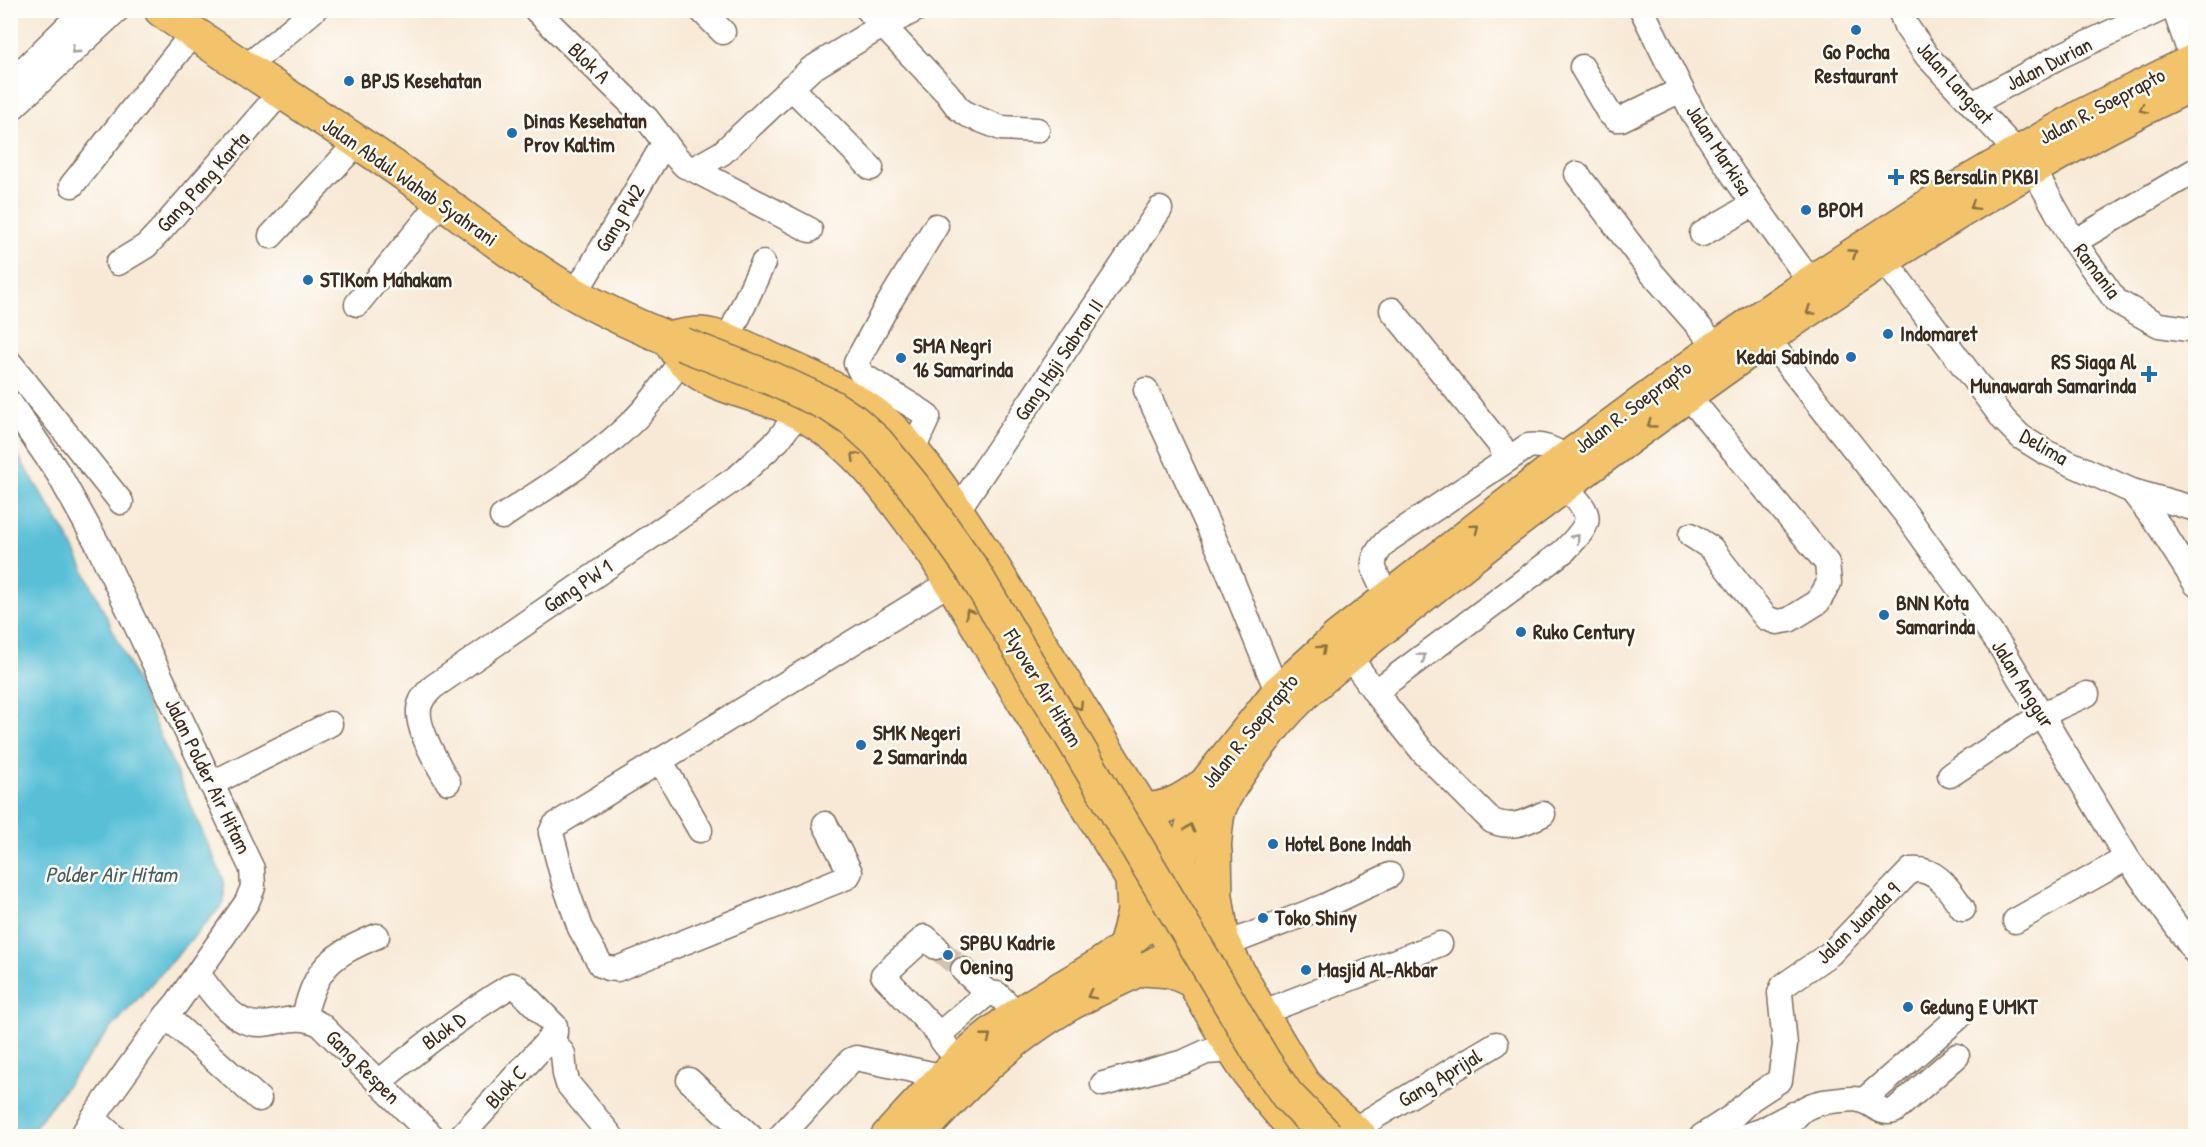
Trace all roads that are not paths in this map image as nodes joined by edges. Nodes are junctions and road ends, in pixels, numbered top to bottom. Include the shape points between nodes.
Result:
1 (84, 10) edge
2 (117, 10) edge
3 (161, 10) edge
4 (314, 10) edge
5 (536, 10) edge
6 (701, 10) edge
7 (915, 10) edge
8 (1642, 10) edge
9 (1900, 10) edge
10 (2159, 10) edge
11 (2175, 10) edge
12 (875, 18) edge
13 (723, 32) dead end
14 (193, 33) junction
15 (1582, 67) dead end
16 (2194, 67) edge
17 (245, 68) junction
18 (10, 83) edge
19 (791, 87) junction
20 (1681, 90) junction
21 (280, 93) junction
22 (1972, 104) junction
23 (10, 110) edge
24 (1037, 130) dead end
25 (665, 142) junction
26 (357, 143) junction
27 (2025, 160) junction
28 (691, 168) junction
29 (871, 168) dead end
30 (2196, 170) edge
31 (1577, 174) dead end
32 (72, 185) dead end
33 (442, 201) junction
34 (1754, 204) junction
35 (1160, 209) dead end
36 (936, 226) dead end
37 (810, 230) dead end
38 (1702, 234) dead end
39 (271, 236) dead end
40 (2074, 242) junction
41 (1885, 261) junction
42 (118, 263) dead end
43 (763, 263) dead end
44 (1810, 281) junction
45 (574, 294) junction
46 (357, 304) dead end
47 (1392, 310) dead end
48 (2196, 330) edge
49 (1760, 331) junction
50 (727, 341) junction
51 (1716, 346) junction
52 (677, 348) junction
53 (13, 372) edge
54 (1146, 390) dead end
55 (1689, 397) junction
56 (10, 403) edge
57 (799, 412) junction
58 (59, 425) junction
59 (38, 442) junction
60 (912, 452) junction
61 (1566, 457) junction
62 (1502, 462) junction
63 (1565, 487) junction
64 (2132, 491) junction
65 (121, 502) dead end
66 (2196, 509) edge
67 (957, 511) junction
68 (502, 517) dead end
69 (1691, 535) dead end
70 (951, 582) junction
71 (2196, 584) edge
72 (1387, 597) junction
73 (987, 640) junction
74 (1049, 657) junction
75 (1350, 657) junction
76 (1011, 680) junction
77 (1277, 691) junction
78 (1375, 692) junction
79 (2087, 694) dead end
80 (2043, 714) junction
81 (1034, 718) junction
82 (330, 724) dead end
83 (660, 760) junction
84 (1950, 775) dead end
85 (448, 782) dead end
86 (212, 784) junction
87 (1201, 787) junction
88 (1144, 810) junction
89 (1543, 814) dead end
90 (825, 824) dead end
91 (700, 831) dead end
92 (1215, 851) junction
93 (2127, 858) junction
94 (1179, 869) junction
95 (1390, 875) dead end
96 (1132, 879) junction
97 (1200, 902) junction
98 (1963, 909) dead end
99 (1157, 917) junction
100 (2015, 921) dead end
101 (377, 936) dead end
102 (1224, 942) junction
103 (1440, 944) dead end
104 (936, 947) tunnel mouth
105 (1176, 949) junction
106 (2196, 953) edge
107 (1134, 958) junction
108 (963, 970) tunnel mouth
109 (198, 974) junction
110 (1195, 982) junction
111 (988, 993) junction
112 (1017, 1013) junction
113 (1261, 1013) junction
114 (166, 1016) junction
115 (304, 1017) junction
116 (1959, 1017) dead end
117 (940, 1035) junction
118 (551, 1038) junction
119 (1496, 1044) dead end
120 (1233, 1050) junction
121 (1957, 1056) dead end
122 (950, 1068) junction
123 (689, 1080) dead end
124 (379, 1082) junction
125 (1103, 1084) dead end
126 (259, 1099) dead end
127 (1863, 1101) junction
128 (1803, 1108) junction
129 (87, 1127) edge
130 (1347, 1134) edge
131 (113, 1137) edge
132 (432, 1137) edge
133 (460, 1137) edge
134 (611, 1137) edge
135 (750, 1137) edge
136 (781, 1137) edge
137 (886, 1137) edge
138 (919, 1137) edge
139 (1301, 1137) edge
140 (1702, 1137) edge
141 (1745, 1137) edge
142 (1780, 1137) edge

1 - 18 street
2 -> 23 street
3 - 14 highway, Jalan Abdul Wahab Syahrani
4 - 17 street
5 - 25 street, Blok A via 647,119
6 - 13 street
7 - 12 street
8 - 20 street, Jalan Markisa
9 - 22 street, Jalan Langsat via 1927,56
10 - 22 street, Jalan Durian via 2060,56
11 - 16 street
12 - 19 street
12 - 24 street via 968,115 1001,128
14 - 17 highway, Jalan Abdul Wahab Syahrani
14 - 32 street
15 - 20 street via 1616,119
16 - 27 main road, Jalan R. Soeprapto via 2130,115
17 - 21 highway, Jalan Abdul Wahab Syahrani
19 - 28 street via 722,153
19 - 29 street
20 - 34 street, Jalan Markisa
21 - 26 highway, Jalan Abdul Wahab Syahrani
21 - 42 street, Gang Pang Karta via 146,246
22 - 27 street, Jalan Langsat
25 - 28 street, Blok A
25 - 45 street, Gang PW2
26 - 33 highway, Jalan Abdul Wahab Syahrani
26 - 39 street
27 - 40 street, Ramania
27 -> 41 main road, Jalan R. Soeprapto
44 -> 27 main road, Jalan R. Soeprapto via 1936,199
28 - 37 street, Blok A
30 - 40 street
31 - 51 street via 1651,272
33 - 45 highway, Jalan Abdul Wahab Syahrani
33 - 46 street
34 - 38 street
34 - 44 street, Jalan Markisa
35 - 67 street, Gang Haji Sabran II
36 - 60 street via 856,363 862,375 928,417
40 - 48 street, Ramania via 2116,301 2159,325
41 -> 49 main road, Jalan R. Soeprapto
41 - 64 street, Delima via 2004,420 2021,437
43 - 50 street
44 - 49 main road, Jalan R. Soeprapto
45 - 52 highway, Jalan Abdul Wahab Syahrani
47 - 62 street via 1501,446
49 - 51 main road, Jalan R. Soeprapto
49 - 55 main road, Jalan R. Soeprapto
49 - 80 street, Jalan Anggur via 1905,513 2001,646
50 - 52 highway via 700,334
50 - 60 highway via 815,379 868,409
51 - 61 main road, Jalan R. Soeprapto
52 - 57 highway, Jalan Abdul Wahab Syahrani via 693,368 735,389
52 - 68 street via 652,400 616,437
52 - 130 highway, Flyover Air Hitam, bridge via 773,379 831,406 877,442 972,569 1287,1095
53 - 58 street
54 - 77 street via 1222,556
55 -> 63 main road, Jalan R. Soeprapto
55 - 69 street via 1827,563 1828,583 1818,602 1789,620 1777,622 1766,618 1711,548
56 - 59 street, Jalan Polder Air Hitam
70 -> 57 highway, Jalan Abdul Wahab Syahrani via 902,508 868,469 833,435
57 - 85 street, Gang PW 1 via 778,440 739,476 433,687 420,703 418,717
58 - 59 street
58 - 65 street
59 - 86 street, Jalan Polder Air Hitam via 97,543
60 - 67 highway
61 - 62 street via 1539,444 1528,446
72 -> 61 main road, Jalan R. Soeprapto
62 - 72 street via 1376,552 1374,569
63 - 75 main road, Jalan R. Soeprapto
78 -> 63 street via 1564,551 1582,532 1587,514
64 - 66 street
64 - 71 street, Delima
67 - 74 highway
73 -> 70 highway, Jalan Abdul Wahab Syahrani
70 - 83 street
77 -> 72 main road, Jalan R. Soeprapto
73 - 76 highway, Jalan Abdul Wahab Syahrani
73 - 81 street via 980,644 980,650 1022,720
74 - 76 highway
74 -> 88 highway
75 - 78 street
75 - 92 main road, Jalan R. Soeprapto via 1292,709 1239,778 1222,806
76 - 81 highway, Jalan Abdul Wahab Syahrani
77 - 87 main road, Jalan R. Soeprapto
78 - 89 street via 1424,753 1492,821 1518,826
79 - 80 street
80 - 84 street
80 - 93 street, Jalan Anggur
81 - 96 highway, Jalan Abdul Wahab Syahrani
82 - 86 street
83 - 90 street via 554,826 551,833 580,928 601,965 608,968 617,969 842,880 850,872
83 - 91 street
86 - 109 street, Jalan Polder Air Hitam via 252,869 252,887 247,902
87 - 88 highway via 1178,803
94 -> 87 main road, Jalan R. Soeprapto
88 - 94 highway
92 - 97 main road, Jalan R. Soeprapto
92 - 102 highway via 1216,896
93 - 100 street
93 - 106 street, Jalan Anggur
94 - 97 highway
94 - 99 main road, Jalan R. Soeprapto
95 - 102 street via 1324,906
96 - 99 highway, Jalan Abdul Wahab Syahrani
96 - 107 highway
97 - 102 highway
97 - 105 main road, Jalan R. Soeprapto
98 - 140 street, Jalan Juanda 9 via 1944,881 1920,869 1911,870 1831,953 1783,986 1780,993 1785,1044 1780,1080
99 - 105 highway, Jalan Abdul Wahab Syahrani
99 - 107 main road
101 - 115 street via 351,947 320,973
102 - 113 highway
103 - 113 street
104 - 117 street via 925,937 883,975
105 - 107 main road
105 - 110 highway, Jalan Abdul Wahab Syahrani
107 - 110 highway
107 - 112 main road
107 -> 138 main road via 1008,1046
108 - 111 street
109 - 114 street, Jalan Polder Air Hitam
109 - 115 street, Gang Respen via 220,1002 242,1021 255,1024
110 - 120 highway, Jalan Abdul Wahab Syahrani
111 - 112 street via 998,994
111 - 117 street
122 -> 112 main road
113 - 130 highway via 1303,1083
114 - 126 street
114 - 129 street, Jalan Polder Air Hitam
115 - 124 street, Gang Respen via 321,1025
116 - 127 street
117 - 122 street
118 - 124 street, Blok D via 555,1026 512,985 432,1039
118 - 133 street, Blok C
118 - 134 street via 563,1054 568,1084
119 - 130 street, Gang Aprijal
120 - 125 street via 1206,1053
120 - 139 highway, Jalan Abdul Wahab Syahrani via 1270,1103
121 - 127 street via 1890,1113
122 - 136 street via 850,1060
122 - 137 main road
123 - 135 street
124 - 132 street, Gang Respen
127 - 128 street via 1820,1102
128 - 141 street
128 - 142 street
129 - 131 street

